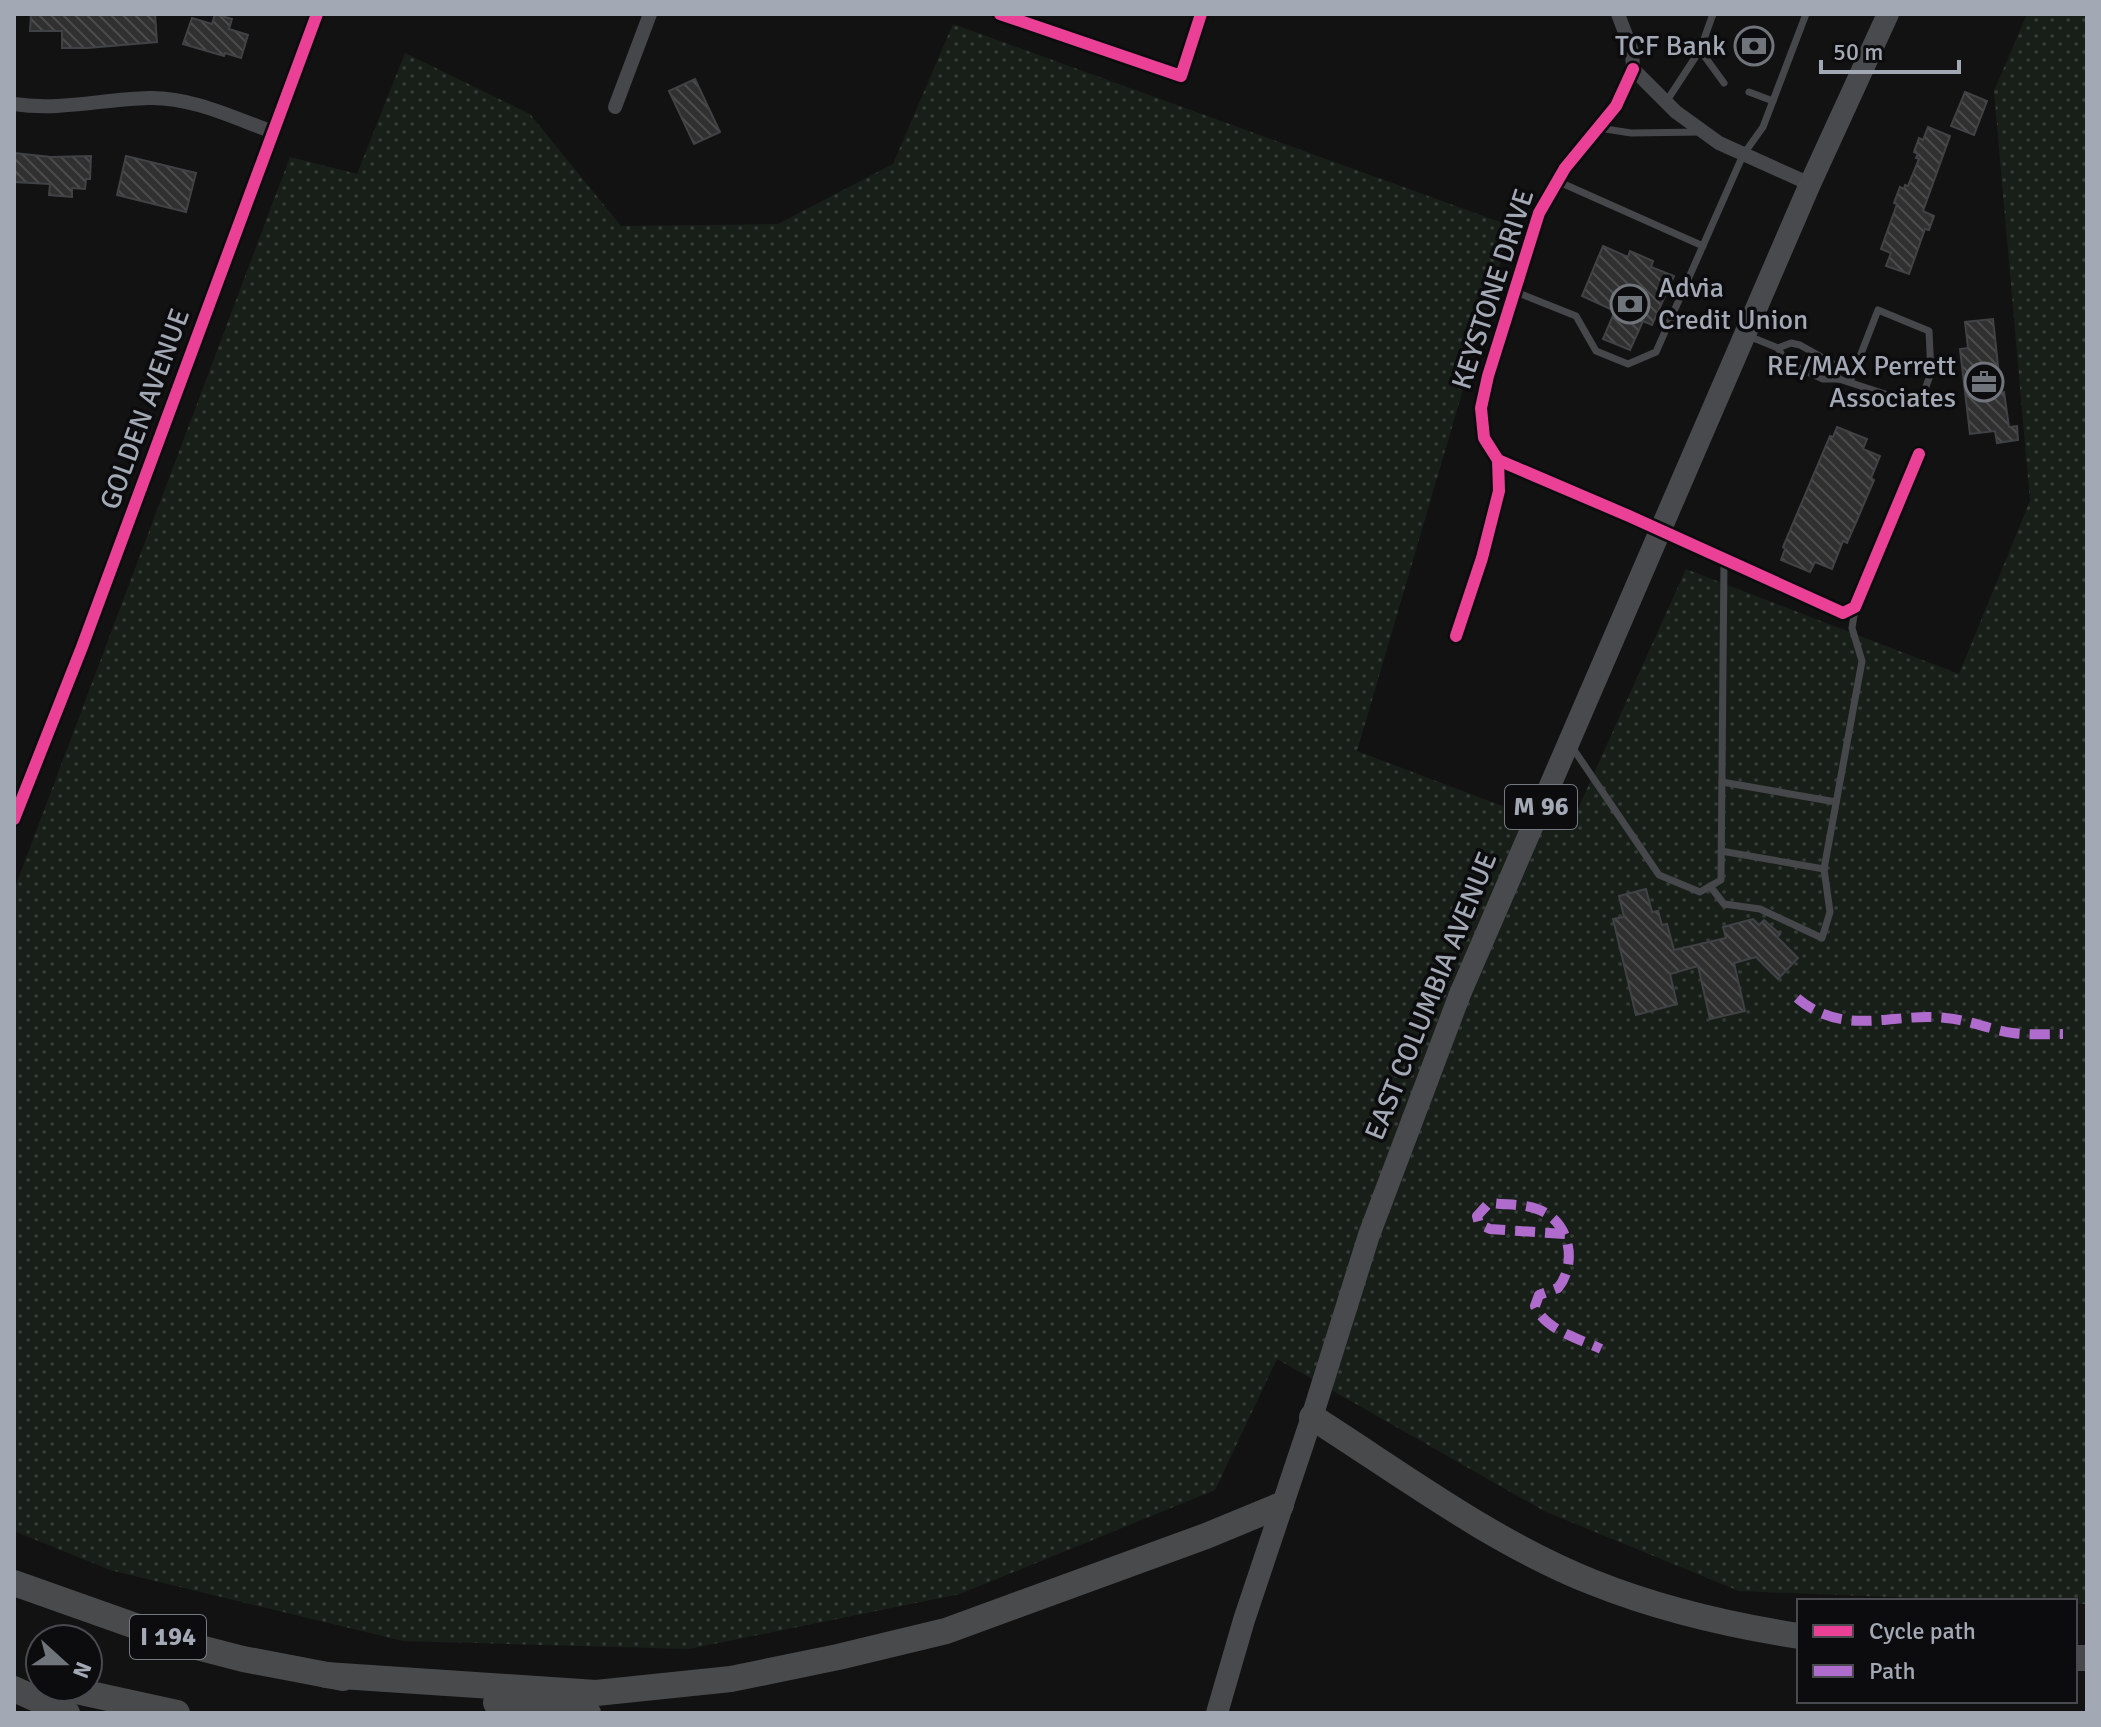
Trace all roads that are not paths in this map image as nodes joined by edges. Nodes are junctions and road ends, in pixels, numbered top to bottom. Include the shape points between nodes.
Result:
1 (317, 14) edge
2 (650, 14) edge
3 (1000, 14) edge
4 (1201, 14) edge
5 (1618, 14) edge
6 (1713, 14) edge
7 (1806, 14) edge
8 (1886, 15) edge
9 (1700, 50) junction
10 (1633, 69) junction
11 (1724, 83) dead end
12 (1749, 92) dead end
13 (1773, 101) junction
14 (1666, 102) junction
15 (14, 104) edge
16 (615, 107) dead end
17 (1598, 128) junction
18 (273, 132) junction
19 (1704, 132) junction
20 (1743, 155) junction
21 (1557, 181) junction
22 (1810, 184) junction
23 (1703, 246) junction
24 (1516, 292) junction
25 (1744, 335) junction
26 (1778, 348) junction
27 (1839, 379) junction
28 (1850, 382) junction
29 (1919, 454) dead end
30 (1498, 460) junction
31 (1659, 530) junction
32 (1724, 560) junction
33 (1855, 607) junction
34 (1456, 636) dead end
35 (1569, 741) junction
36 (1722, 782) junction
37 (1836, 802) junction
38 (14, 819) edge
39 (1721, 851) junction
40 (1824, 869) junction
41 (1710, 886) junction
42 (1312, 1417) junction
43 (1281, 1505) junction
44 (14, 1583) edge
45 (1797, 1636) edge
46 (326, 1675) junction
47 (14, 1689) edge
48 (104, 1697) edge
49 (67, 1713) edge
50 (177, 1713) edge
51 (588, 1713) edge
52 (1217, 1713) edge

1 - 18 street, GOLDEN AVENUE
2 - 16 street
3 - 4 street via 1181,76
5 - 10 street
6 - 9 lane
7 - 13 lane
8 - 22 main road, EAST COLUMBIA AVENUE / M 96
9 - 11 lane
9 - 14 lane
10 - 14 street
10 - 17 street, KEYSTONE DRIVE via 1616,106
12 - 13 lane
13 - 20 lane
14 - 19 street
15 - 18 street via 60,107 164,99
17 - 19 lane
17 - 21 street, KEYSTONE DRIVE
18 - 38 street, GOLDEN AVENUE
19 - 20 street
20 - 22 street
20 - 23 lane
21 - 23 lane
21 - 24 street, KEYSTONE DRIVE via 1539,213
22 - 25 main road, EAST COLUMBIA AVENUE / M 96
23 - 24 lane via 1656,352 1628,364 1596,351 1576,316
24 - 30 street, KEYSTONE DRIVE via 1481,408 1484,438
25 - 26 lane
25 - 31 main road, EAST COLUMBIA AVENUE / M 96
26 - 27 lane via 1790,364 1823,379
26 - 27 lane via 1800,345 1832,363
27 - 28 lane
28 - 28 lane via 1919,405 1931,373 1929,331 1878,310
29 - 33 street
30 - 31 street
30 - 34 street, KEYSTONE DRIVE via 1499,491
31 - 32 street
31 - 35 main road, EAST COLUMBIA AVENUE / M 96
32 - 33 street via 1843,613
32 - 36 lane
33 - 37 lane via 1852,628 1862,661
35 - 41 lane via 1659,875 1700,892
35 - 42 main road, EAST COLUMBIA AVENUE / M 96 via 1433,1065 1369,1235
36 - 37 lane
36 - 39 lane
37 - 40 lane
39 - 40 lane
39 - 41 lane via 1721,880
40 - 41 lane via 1830,912 1822,938 1760,909 1724,904
42 - 43 main road, EAST COLUMBIA AVENUE / M 96
42 - 45 highway via 1508,1542 1591,1582 1677,1612
43 - 46 highway via 946,1631 731,1679 596,1693
43 - 52 main road, EAST COLUMBIA AVENUE / M 96
44 - 46 highway, I 194 via 189,1645
46 - 51 highway, I 194 via 456,1698
47 - 49 highway
48 - 50 highway

